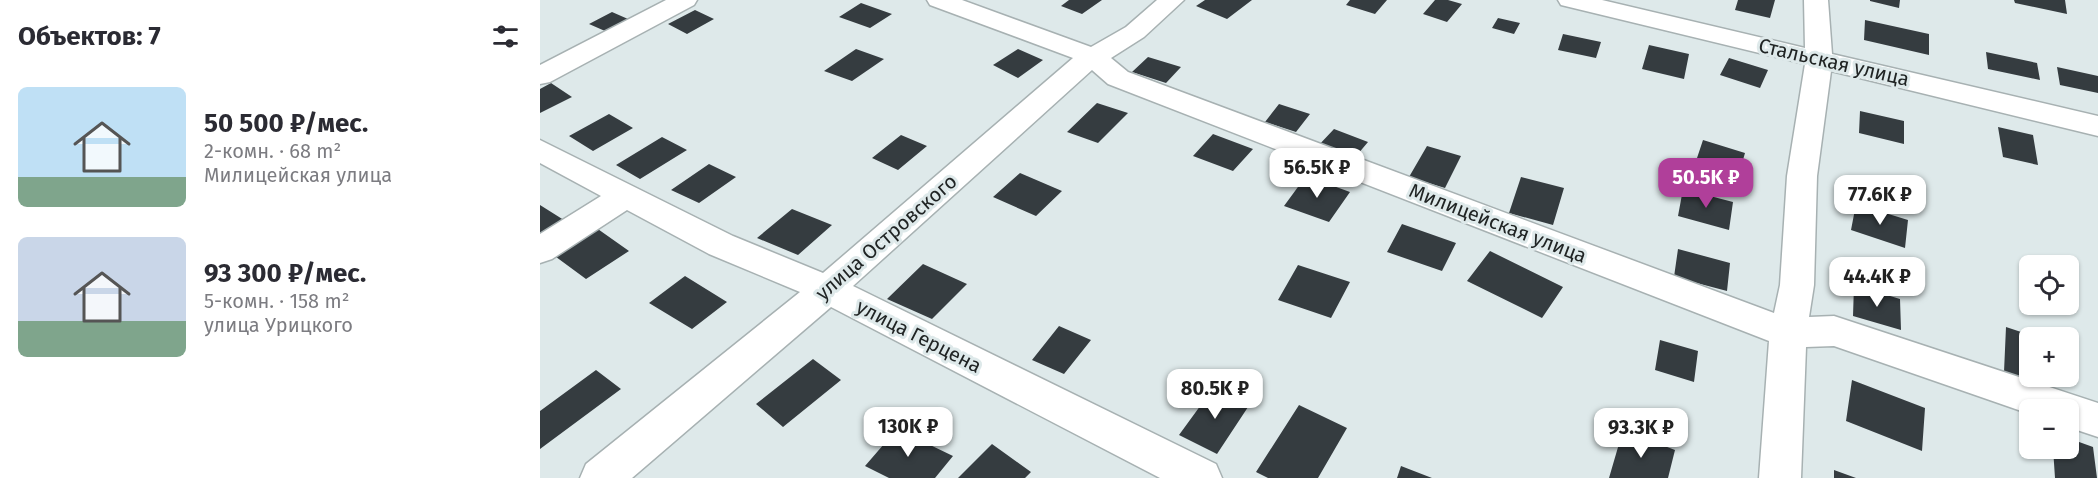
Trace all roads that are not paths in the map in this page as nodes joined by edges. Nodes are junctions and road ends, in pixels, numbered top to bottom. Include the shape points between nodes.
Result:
1 (685, 0) edge
2 (939, 0) edge
3 (1172, 0) edge
4 (1570, 0) edge
5 (1816, 0) edge
6 (1094, 57) junction
7 (1819, 58) junction
8 (540, 76) edge
9 (2098, 126) edge
10 (540, 150) edge
11 (626, 195) junction
12 (540, 250) edge
13 (827, 290) junction
14 (1788, 333) junction
15 (2035, 399) edge
16 (2079, 414) edge
17 (2098, 420) edge
18 (601, 478) edge
19 (1201, 478) edge
20 (1780, 478) edge

1 - 8 street
2 - 6 street, Милицейская улица
3 - 6 street, улица Островского via 1136,32
4 - 7 street, Стальская улица
5 - 7 street
6 - 13 street, улица Островского
6 - 14 street, Милицейская улица via 1118,78
7 - 9 street, Стальская улица
7 - 14 street via 1802,176 1797,285
10 - 11 street, улица Герцена
11 - 12 street
11 - 13 street, улица Герцена via 722,245
13 - 18 street, улица Островского
13 - 19 street, улица Герцена
14 - 15 street, Милицейская улица via 1834,331
14 - 20 street
16 - 17 street, Милицейская улица

